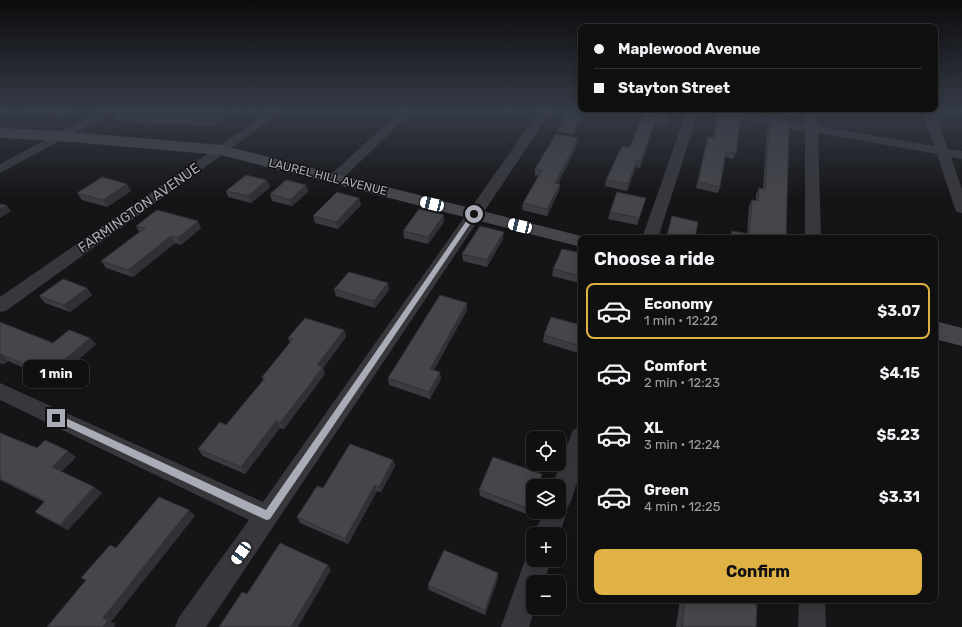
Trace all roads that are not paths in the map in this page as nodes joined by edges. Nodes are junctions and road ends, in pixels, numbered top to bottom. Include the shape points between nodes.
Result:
1 (54, 139) edge
2 (97, 139) edge
3 (236, 139) edge
4 (377, 139) edge
5 (526, 139) edge
6 (683, 139) edge
7 (811, 139) edge
8 (876, 139) edge
9 (939, 139) edge
10 (221, 150) junction
11 (943, 151) junction
12 (962, 155) edge
13 (0, 169) edge
14 (334, 179) junction
15 (962, 209) edge
16 (474, 214) junction
17 (651, 235) edge
18 (814, 235) edge
19 (578, 240) edge
20 (0, 306) edge
21 (938, 331) edge
22 (962, 337) edge
23 (0, 391) edge
24 (578, 446) edge
25 (566, 481) edge
26 (267, 516) junction
27 (536, 567) edge
28 (812, 603) edge
29 (189, 627) edge
30 (515, 627) edge
31 (812, 627) edge

1 - 13 street
2 - 10 street, LAUREL HILL AVENUE
3 - 10 street, FARMINGTON AVENUE
4 - 14 street
5 - 16 street
6 - 17 street
7 - 18 street
8 - 11 street
9 - 11 street
10 - 14 street, LAUREL HILL AVENUE
10 - 20 street, FARMINGTON AVENUE
11 - 12 street
11 - 15 street
14 - 16 street, LAUREL HILL AVENUE
16 - 19 street, LAUREL HILL AVENUE
16 - 26 street
21 - 22 street
23 - 26 street
24 - 25 street
26 - 29 street
27 - 30 street
28 - 31 street

